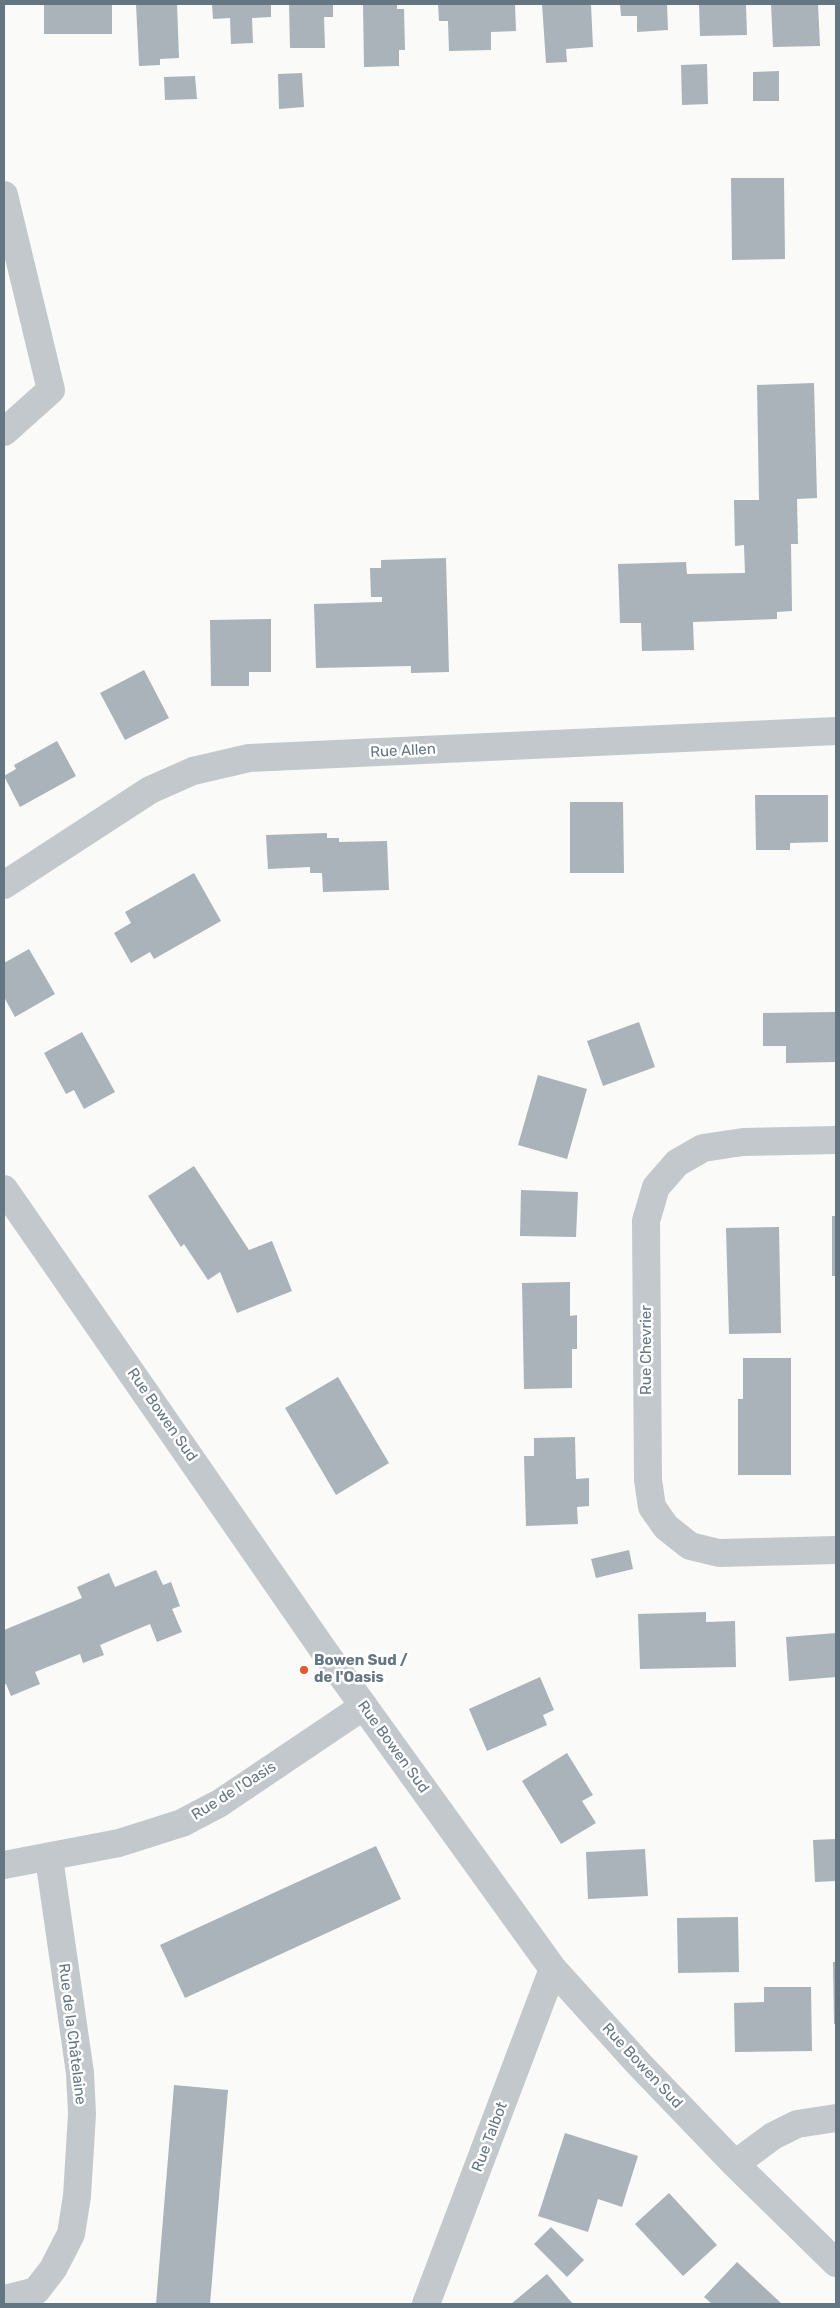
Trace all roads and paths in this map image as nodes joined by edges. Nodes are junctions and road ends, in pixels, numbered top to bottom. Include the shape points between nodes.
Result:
1 (4, 195) edge
2 (4, 432) edge
3 (836, 731) edge
4 (4, 885) edge
5 (836, 1140) edge
6 (4, 1189) edge
7 (836, 1550) edge
8 (364, 1706) junction
9 (48, 1858) junction
10 (4, 1865) edge
11 (553, 1969) junction
12 (836, 2118) edge
13 (735, 2164) junction
14 (836, 2263) edge
15 (4, 2298) edge
16 (38, 2298) edge
17 (426, 2304) edge

1 - 2 street via 51,390
3 - 4 street, Rue Allen via 249,758 193,771 150,790
5 - 7 street, Rue Chevrier via 743,1142 703,1148 676,1163 656,1187 646,1220 648,1480 652,1507 666,1528 690,1546 719,1553
6 - 8 street, Rue Bowen Sud
8 - 9 street, Rue de l'Oasis via 220,1803 182,1823 119,1843
8 - 11 street, Rue Bowen Sud
9 - 10 street, Rue de l'Oasis
9 - 16 street, Rue de la Châtelaine via 80,2073 82,2114 77,2196 71,2234
11 - 13 street, Rue Bowen Sud
11 - 17 street, Rue Talbot
12 - 13 street via 798,2124 773,2136
13 - 14 street, Rue Bowen Sud
15 - 16 street, Rue de la Châtelaine

